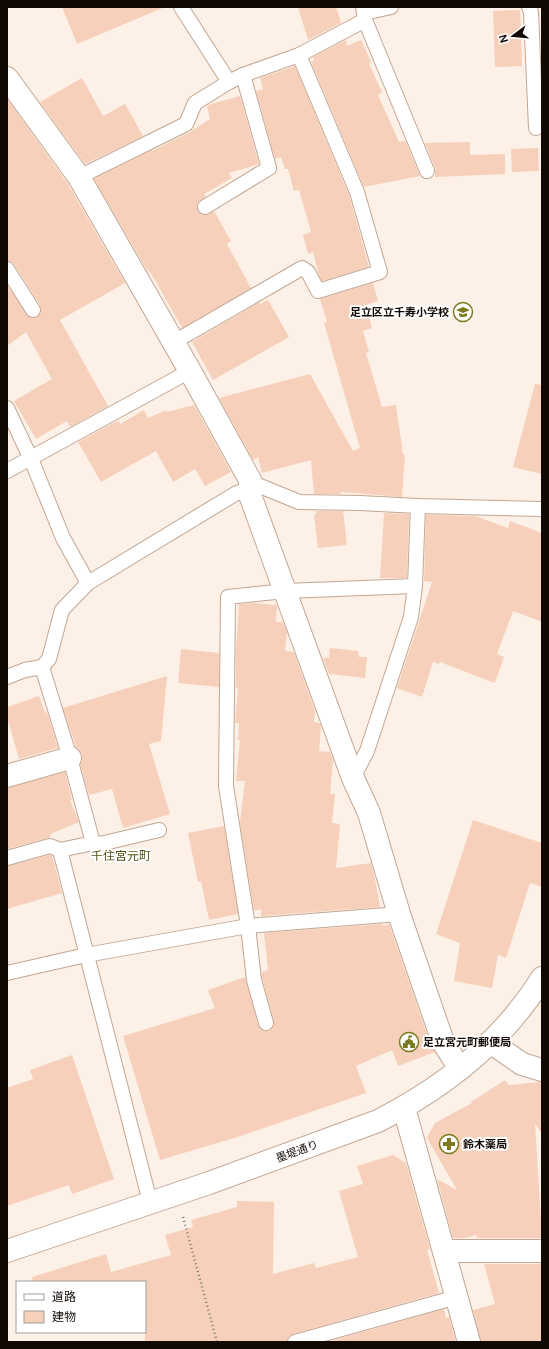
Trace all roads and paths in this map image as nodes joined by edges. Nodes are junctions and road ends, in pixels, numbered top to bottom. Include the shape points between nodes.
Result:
1 (181, 7) edge
2 (391, 7) edge
3 (529, 7) edge
4 (364, 13) edge
5 (299, 55) junction
6 (243, 75) junction
7 (7, 78) edge
8 (229, 82) junction
9 (536, 128) dead end
10 (427, 171) dead end
11 (79, 177) junction
12 (205, 207) dead end
13 (7, 269) edge
14 (33, 310) dead end
15 (174, 342) junction
16 (190, 371) junction
17 (7, 408) edge
18 (31, 459) junction
19 (7, 471) edge
20 (250, 488) junction
21 (418, 506) junction
22 (542, 509) edge
23 (88, 583) junction
24 (415, 586) junction
25 (285, 591) junction
26 (42, 667) junction
27 (7, 677) edge
28 (70, 758) junction
29 (7, 776) edge
30 (353, 778) junction
31 (159, 830) dead end
32 (93, 843) junction
33 (60, 850) junction
34 (7, 858) edge
35 (399, 914) junction
36 (248, 926) junction
37 (86, 956) junction
38 (7, 973) edge
39 (542, 978) edge
40 (266, 1023) dead end
41 (490, 1042) junction
42 (460, 1069) junction
43 (542, 1070) edge
44 (404, 1108) junction
45 (176, 1194) junction
46 (150, 1202) junction
47 (7, 1251) edge
48 (542, 1251) edge
49 (444, 1252) junction
50 (456, 1297) junction
51 (217, 1342) edge
52 (294, 1342) edge
53 (469, 1342) edge

1 - 8 lane
2 - 4 lane
3 - 9 lane
4 - 5 lane via 354,26
4 - 10 lane
5 - 6 lane
5 - 15 lane via 357,192 380,272 318,290 308,272 302,268
6 - 8 lane
6 - 12 lane via 269,168
7 - 11 street
8 - 11 lane via 195,103 186,124
11 - 15 street
13 - 14 lane
15 - 16 street
16 - 18 lane
16 - 20 street via 250,480
17 - 18 lane
18 - 19 lane
18 - 23 lane via 63,538
20 - 21 lane via 260,486 299,502
20 - 23 lane via 235,494
20 - 25 street via 250,495
21 - 22 lane
21 - 24 lane
23 - 26 lane via 62,610 49,659
24 - 25 lane
24 - 30 lane via 411,617 367,751
25 - 30 street
25 - 36 lane via 228,597 226,786
26 - 27 lane
26 - 28 lane
28 - 29 street
28 - 32 lane
30 - 35 street via 369,813
31 - 32 lane via 100,844
32 - 33 lane
33 - 34 lane via 50,846
33 - 37 lane
35 - 36 lane
35 - 42 street via 443,1042
36 - 37 lane
36 - 40 lane via 254,980
37 - 38 lane
37 - 46 lane
39 - 41 street, 墨堤通り
41 - 42 street, 墨堤通り
41 - 43 street via 522,1064
42 - 44 street, 墨堤通り
44 - 45 street, 墨堤通り via 378,1121
44 - 49 street
45 - 46 street, 墨堤通り
45 - 51 path
46 - 47 street, 墨堤通り
48 - 49 street
49 - 50 street
50 - 52 lane
50 - 53 street

